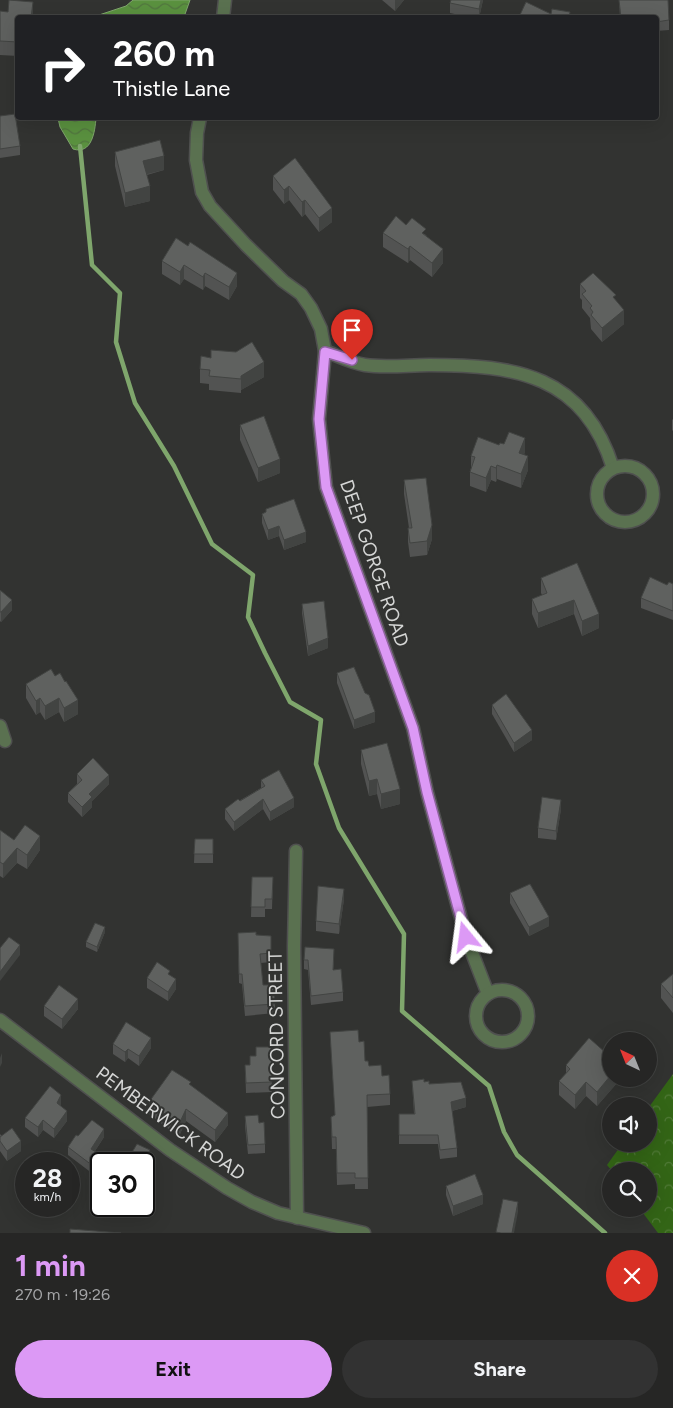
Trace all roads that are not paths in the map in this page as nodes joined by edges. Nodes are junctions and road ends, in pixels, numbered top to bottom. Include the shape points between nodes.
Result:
1 (226, 0) edge
2 (224, 15) edge
3 (200, 120) edge
4 (325, 352) junction
5 (613, 468) junction
6 (0, 726) edge
7 (5, 740) dead end
8 (296, 851) dead end
9 (488, 994) junction
10 (0, 1020) edge
11 (297, 1218) junction
12 (364, 1233) edge

1 - 2 street
3 - 4 street, DEEP GORGE ROAD via 196,160 202,192 210,206 246,245 301,294 321,330
4 - 5 street via 365,365 452,365 505,369 528,375 567,396 586,413 606,445
4 - 9 street, DEEP GORGE ROAD via 319,419 326,487 413,728 450,881 466,937
5 - 5 street via 602,477 598,486 600,507 612,519 634,521 649,508 653,495 651,482 640,470 628,466
6 - 7 street
8 - 11 street, CONCORD STREET
9 - 9 street via 477,1007 476,1021 480,1029 493,1040 506,1042 514,1039 527,1025 525,1002 513,992 502,989
10 - 11 street, PEMBERWICK ROAD via 207,1176 252,1202
11 - 12 street, PEMBERWICK ROAD

